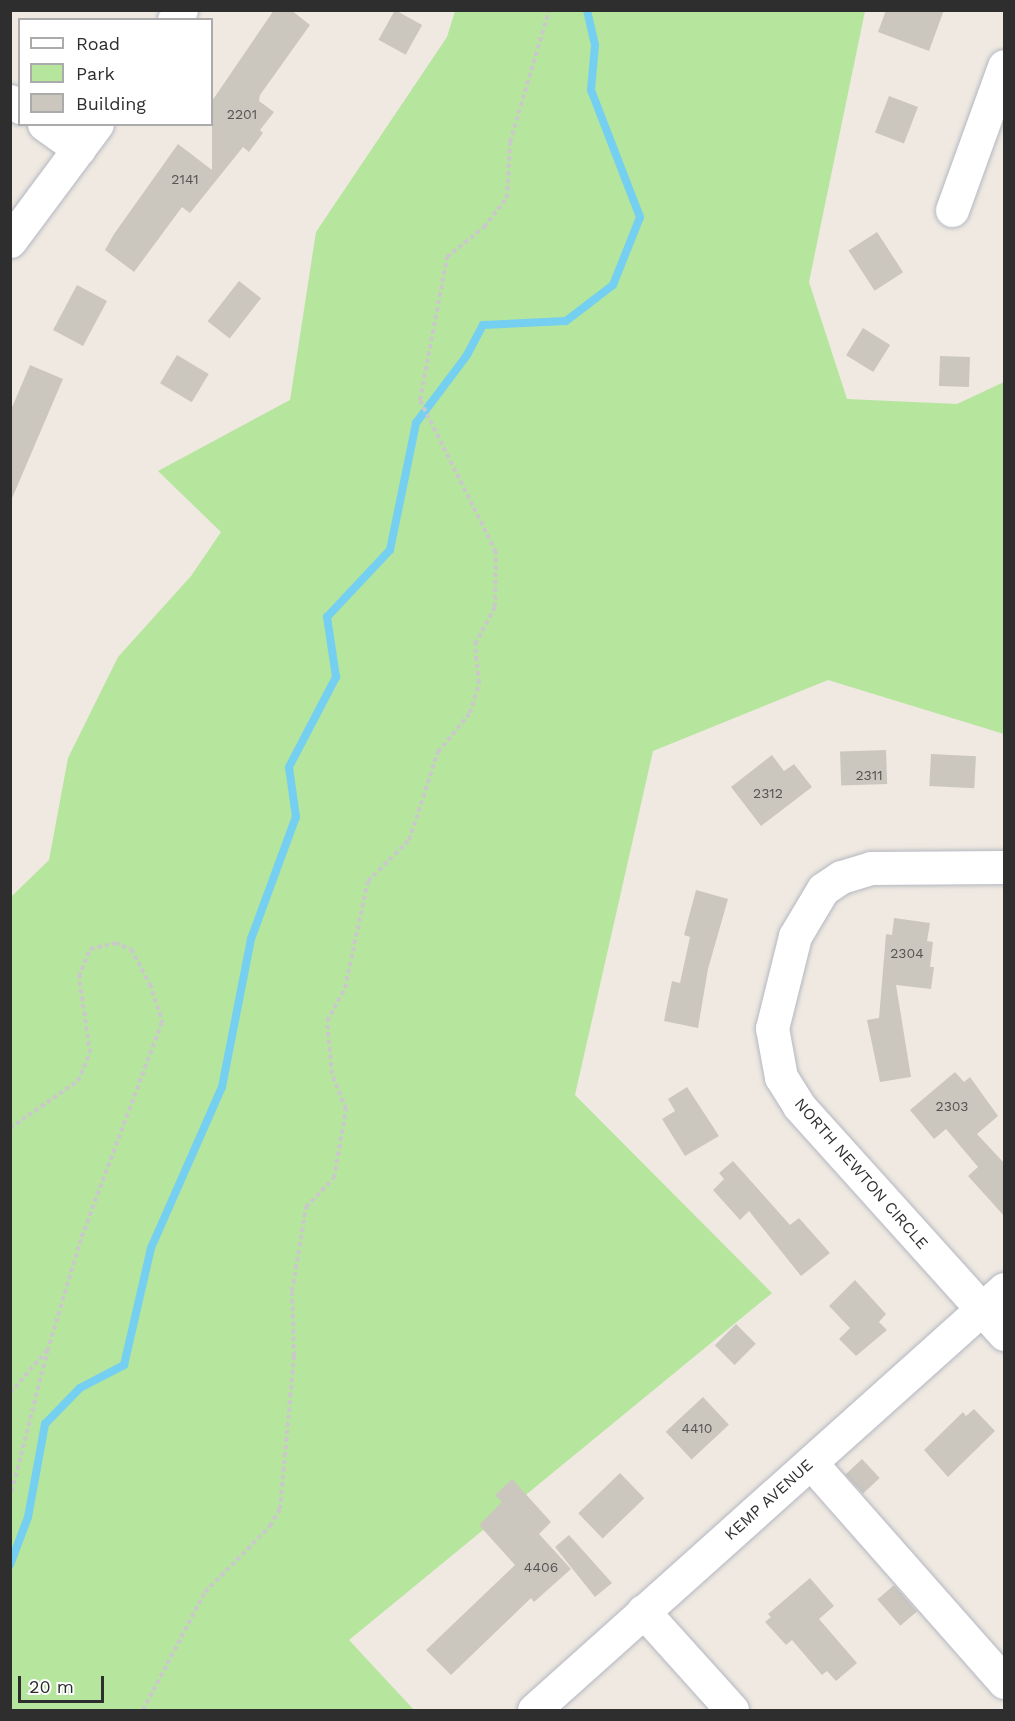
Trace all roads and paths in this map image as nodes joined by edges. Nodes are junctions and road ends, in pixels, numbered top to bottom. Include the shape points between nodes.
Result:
1 (549, 10) edge
2 (1005, 66) edge
3 (51, 126) edge
4 (88, 137) edge
5 (952, 210) dead end
6 (10, 241) edge
7 (1005, 867) edge
8 (10, 1128) edge
9 (993, 1300) edge
10 (1005, 1334) edge
11 (48, 1349) junction
12 (10, 1393) edge
13 (811, 1463) junction
14 (10, 1498) edge
15 (643, 1611) junction
16 (1005, 1682) edge
17 (143, 1710) edge
18 (534, 1710) edge
19 (732, 1710) edge

1 - 17 path via 510,142 507,198 484,227 447,257 420,400 496,552 495,607 475,644 479,683 470,713 438,752 409,840 368,882 345,988 327,1021 332,1074 346,1109 334,1178 306,1207 292,1291 294,1356 280,1509 270,1526 205,1592
2 - 5 street
3 - 4 street
4 - 6 street
7 - 9 street, NORTH NEWTON CIRCLE via 921,865 854,871 823,889 795,936 772,1028 781,1077 799,1106
8 - 11 path via 78,1081 90,1053 80,976 90,949 115,943 131,950 150,984 162,1022 81,1239
9 - 10 street, NORTH NEWTON CIRCLE
9 - 13 street, KEMP AVENUE
11 - 12 path
11 - 14 path
13 - 15 street, KEMP AVENUE
13 - 16 street
15 - 18 street, KEMP AVENUE
15 - 19 street

